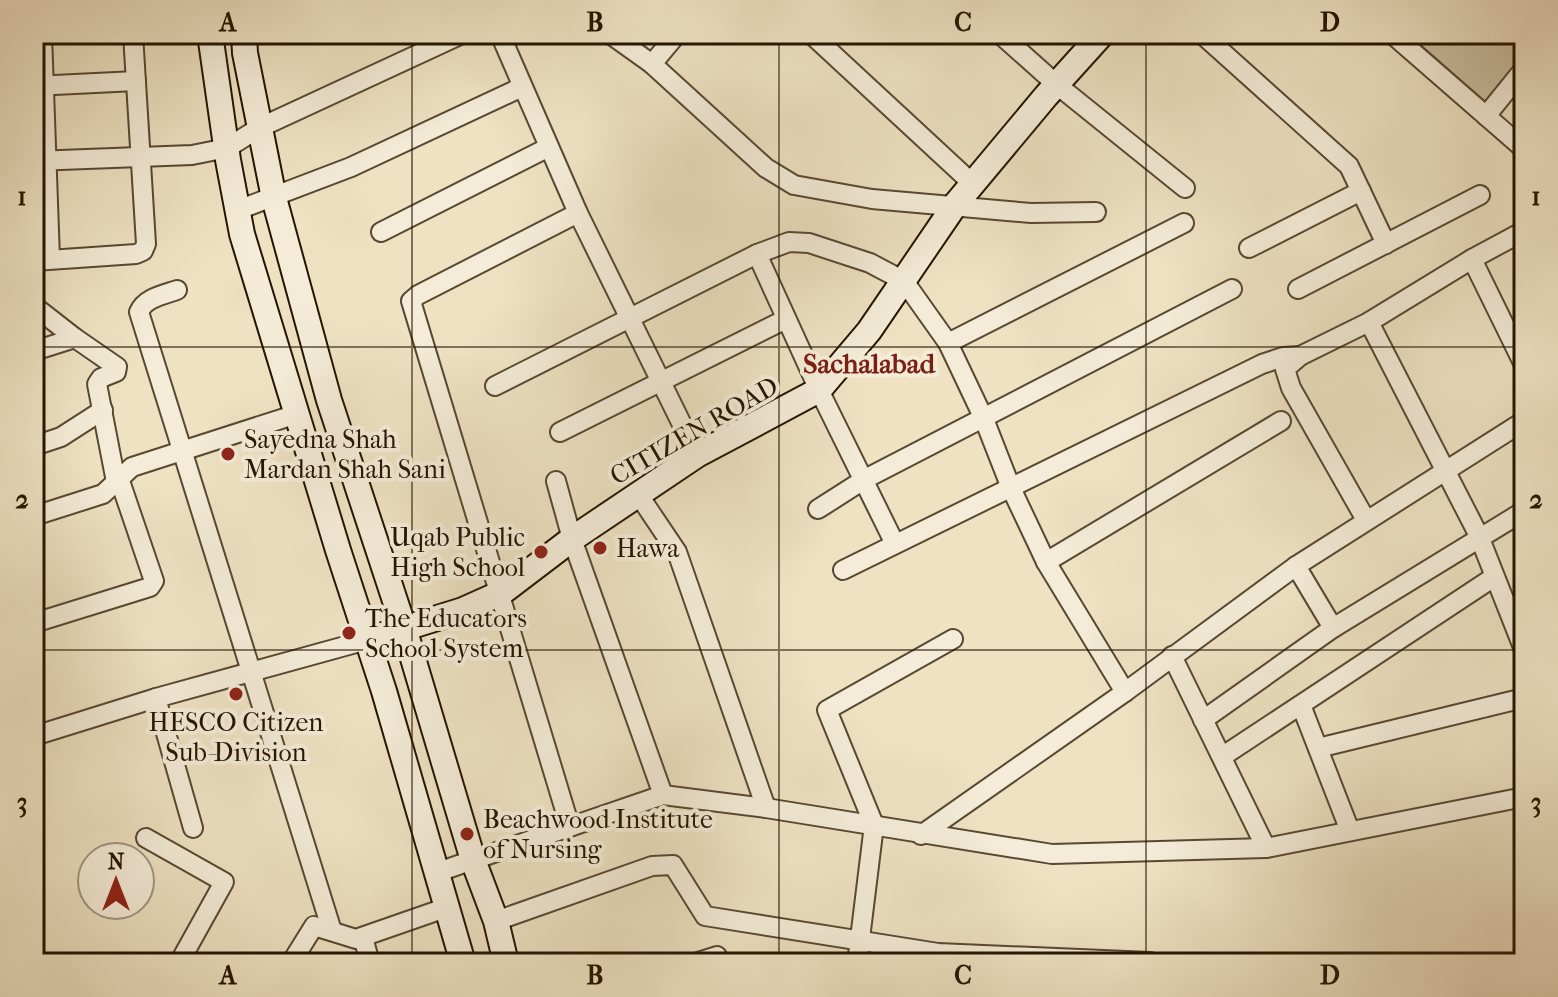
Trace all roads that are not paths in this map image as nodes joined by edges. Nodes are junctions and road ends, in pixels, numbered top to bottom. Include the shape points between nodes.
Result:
1 (42, 34) edge
2 (133, 34) edge
3 (210, 34) edge
4 (244, 34) edge
5 (462, 34) edge
6 (500, 34) edge
7 (610, 34) edge
8 (677, 34) edge
9 (811, 34) edge
10 (1000, 34) edge
11 (1102, 34) edge
12 (1202, 34) edge
13 (1392, 34) edge
14 (652, 64) junction
15 (1524, 69) edge
16 (136, 81) junction
17 (1056, 84) junction
18 (39, 86) edge
19 (522, 87) junction
20 (1486, 116) junction
21 (259, 128) junction
22 (549, 147) junction
23 (227, 148) junction
24 (1524, 149) edge
25 (142, 157) junction
26 (41, 161) edge
27 (973, 184) junction
28 (1185, 188) dead end
29 (1361, 191) junction
30 (1480, 195) dead end
31 (274, 198) junction
32 (955, 205) junction
33 (238, 210) junction
34 (1096, 212) dead end
35 (578, 213) junction
36 (1184, 223) dead end
37 (1524, 231) edge
38 (381, 232) dead end
39 (1386, 244) junction
40 (1249, 248) dead end
41 (757, 254) junction
42 (1472, 259) junction
43 (42, 260) edge
44 (904, 281) junction
45 (1232, 289) dead end
46 (1298, 289) dead end
47 (177, 290) dead end
48 (34, 306) edge
49 (630, 319) junction
50 (786, 319) junction
51 (1369, 322) junction
52 (75, 338) junction
53 (948, 343) junction
54 (34, 351) edge
55 (1300, 356) junction
56 (1524, 365) edge
57 (661, 383) junction
58 (495, 386) dead end
59 (819, 390) junction
60 (103, 410) junction
61 (297, 414) junction
62 (984, 419) junction
63 (1281, 421) dead end
64 (1524, 421) edge
65 (560, 432) dead end
66 (34, 446) edge
67 (182, 451) junction
68 (697, 455) junction
69 (1446, 470) junction
70 (865, 479) junction
71 (118, 480) junction
72 (556, 481) dead end
73 (1011, 488) junction
74 (638, 494) junction
75 (818, 509) dead end
76 (1524, 511) edge
77 (34, 516) edge
78 (1366, 520) junction
79 (1479, 536) junction
80 (572, 539) junction
81 (895, 544) junction
82 (1046, 562) junction
83 (1296, 566) junction
84 (843, 570) dead end
85 (1494, 577) junction
86 (501, 593) junction
87 (34, 623) edge
88 (404, 628) junction
89 (1333, 628) junction
90 (953, 639) dead end
91 (367, 640) junction
92 (1524, 650) edge
93 (1172, 656) junction
94 (251, 672) junction
95 (1125, 692) junction
96 (156, 698) junction
97 (1524, 698) edge
98 (1301, 705) junction
99 (1203, 720) junction
100 (34, 736) edge
101 (1318, 748) junction
102 (1223, 756) junction
103 (663, 795) junction
104 (1524, 797) edge
105 (766, 808) junction
106 (874, 825) junction
107 (570, 827) junction
108 (193, 828) dead end
109 (1350, 831) junction
110 (921, 835) junction
111 (146, 838) dead end
112 (1266, 848) junction
113 (473, 860) junction
114 (438, 872) junction
115 (448, 907) junction
116 (496, 921) junction
117 (332, 931) junction
118 (363, 937) junction
119 (860, 940) junction
120 (717, 956) dead end
121 (937, 958) edge
122 (1150, 962) edge
123 (179, 963) edge
124 (291, 963) edge
125 (370, 963) edge
126 (463, 963) edge
127 (506, 963) edge
128 (695, 963) edge
129 (857, 963) edge

1 - 18 street
2 - 16 street
3 - 23 street
4 - 21 street
5 - 21 street
6 - 19 street
7 - 14 street
8 - 14 street
9 - 27 street
10 - 17 street
11 - 17 street, CITIZEN ROAD
12 - 29 street via 1349,166
13 - 20 street
14 - 32 street via 766,168 794,185 872,199
15 - 20 street
16 - 18 street
16 - 25 street
17 - 27 street, CITIZEN ROAD
17 - 28 street
18 - 26 street
19 - 22 street
19 - 31 street
20 - 24 street
21 - 23 street
21 - 31 street
22 - 35 street
22 - 38 street
23 - 25 street
23 - 33 street
25 - 26 street
25 - 43 street via 143,251
26 - 43 street
27 - 32 street, CITIZEN ROAD
29 - 39 street
29 - 40 street
30 - 39 street
31 - 33 street
31 - 88 street via 329,400
32 - 34 street via 1031,213
32 - 44 street, CITIZEN ROAD
33 - 61 street
35 - 49 street
35 - 86 street via 411,301
36 - 53 street
37 - 42 street
39 - 46 street
41 - 44 street via 789,242 809,243 870,263
41 - 49 street
41 - 50 street
42 - 51 street
42 - 56 street
44 - 53 street
44 - 59 street, CITIZEN ROAD
45 - 62 street
47 - 67 street via 141,305 139,312
48 - 52 street
49 - 57 street
49 - 58 street
50 - 57 street
50 - 59 street
51 - 55 street
51 - 69 street
52 - 54 street
52 - 60 street via 117,367 97,380
53 - 62 street
55 - 73 street via 1262,364
55 - 78 street via 1285,369 1291,388
57 - 65 street
57 - 68 street
59 - 68 street, CITIZEN ROAD
59 - 70 street
60 - 66 street via 61,437
60 - 71 street
61 - 67 street
61 - 91 street
62 - 70 street
62 - 73 street
63 - 82 street
64 - 69 street
67 - 71 street via 132,467
67 - 94 street
68 - 74 street, CITIZEN ROAD
69 - 78 street
69 - 79 street
70 - 75 street
70 - 81 street
71 - 77 street via 103,494
71 - 87 street via 154,581 150,587
72 - 80 street
73 - 81 street
73 - 82 street
74 - 80 street, CITIZEN ROAD
74 - 105 street via 677,552
76 - 79 street
78 - 83 street
79 - 85 street
79 - 89 street
80 - 86 street, CITIZEN ROAD
80 - 103 street
81 - 84 street
82 - 95 street
83 - 89 street
83 - 93 street
85 - 92 street
85 - 98 street
86 - 88 street, CITIZEN ROAD
86 - 107 street
88 - 91 street, CITIZEN ROAD
88 - 113 street
89 - 99 street
90 - 106 street via 827,710
91 - 94 street
91 - 114 street
93 - 95 street
93 - 99 street
94 - 96 street
94 - 117 street
95 - 110 street
96 - 100 street
96 - 108 street
97 - 101 street
98 - 101 street
98 - 102 street
99 - 102 street
101 - 109 street
102 - 112 street
103 - 105 street
103 - 107 street
104 - 109 street
105 - 106 street
106 - 110 street
106 - 119 street
107 - 113 street
109 - 112 street
110 - 112 street via 1052,854
111 - 123 street via 224,882
113 - 114 street
113 - 116 street
114 - 115 street
115 - 118 street
115 - 126 street
116 - 119 street via 652,866 673,865 705,916
116 - 127 street
117 - 118 street via 351,940
117 - 124 street via 314,926
118 - 125 street
119 - 121 street
119 - 129 street
120 - 128 street
121 - 122 street

